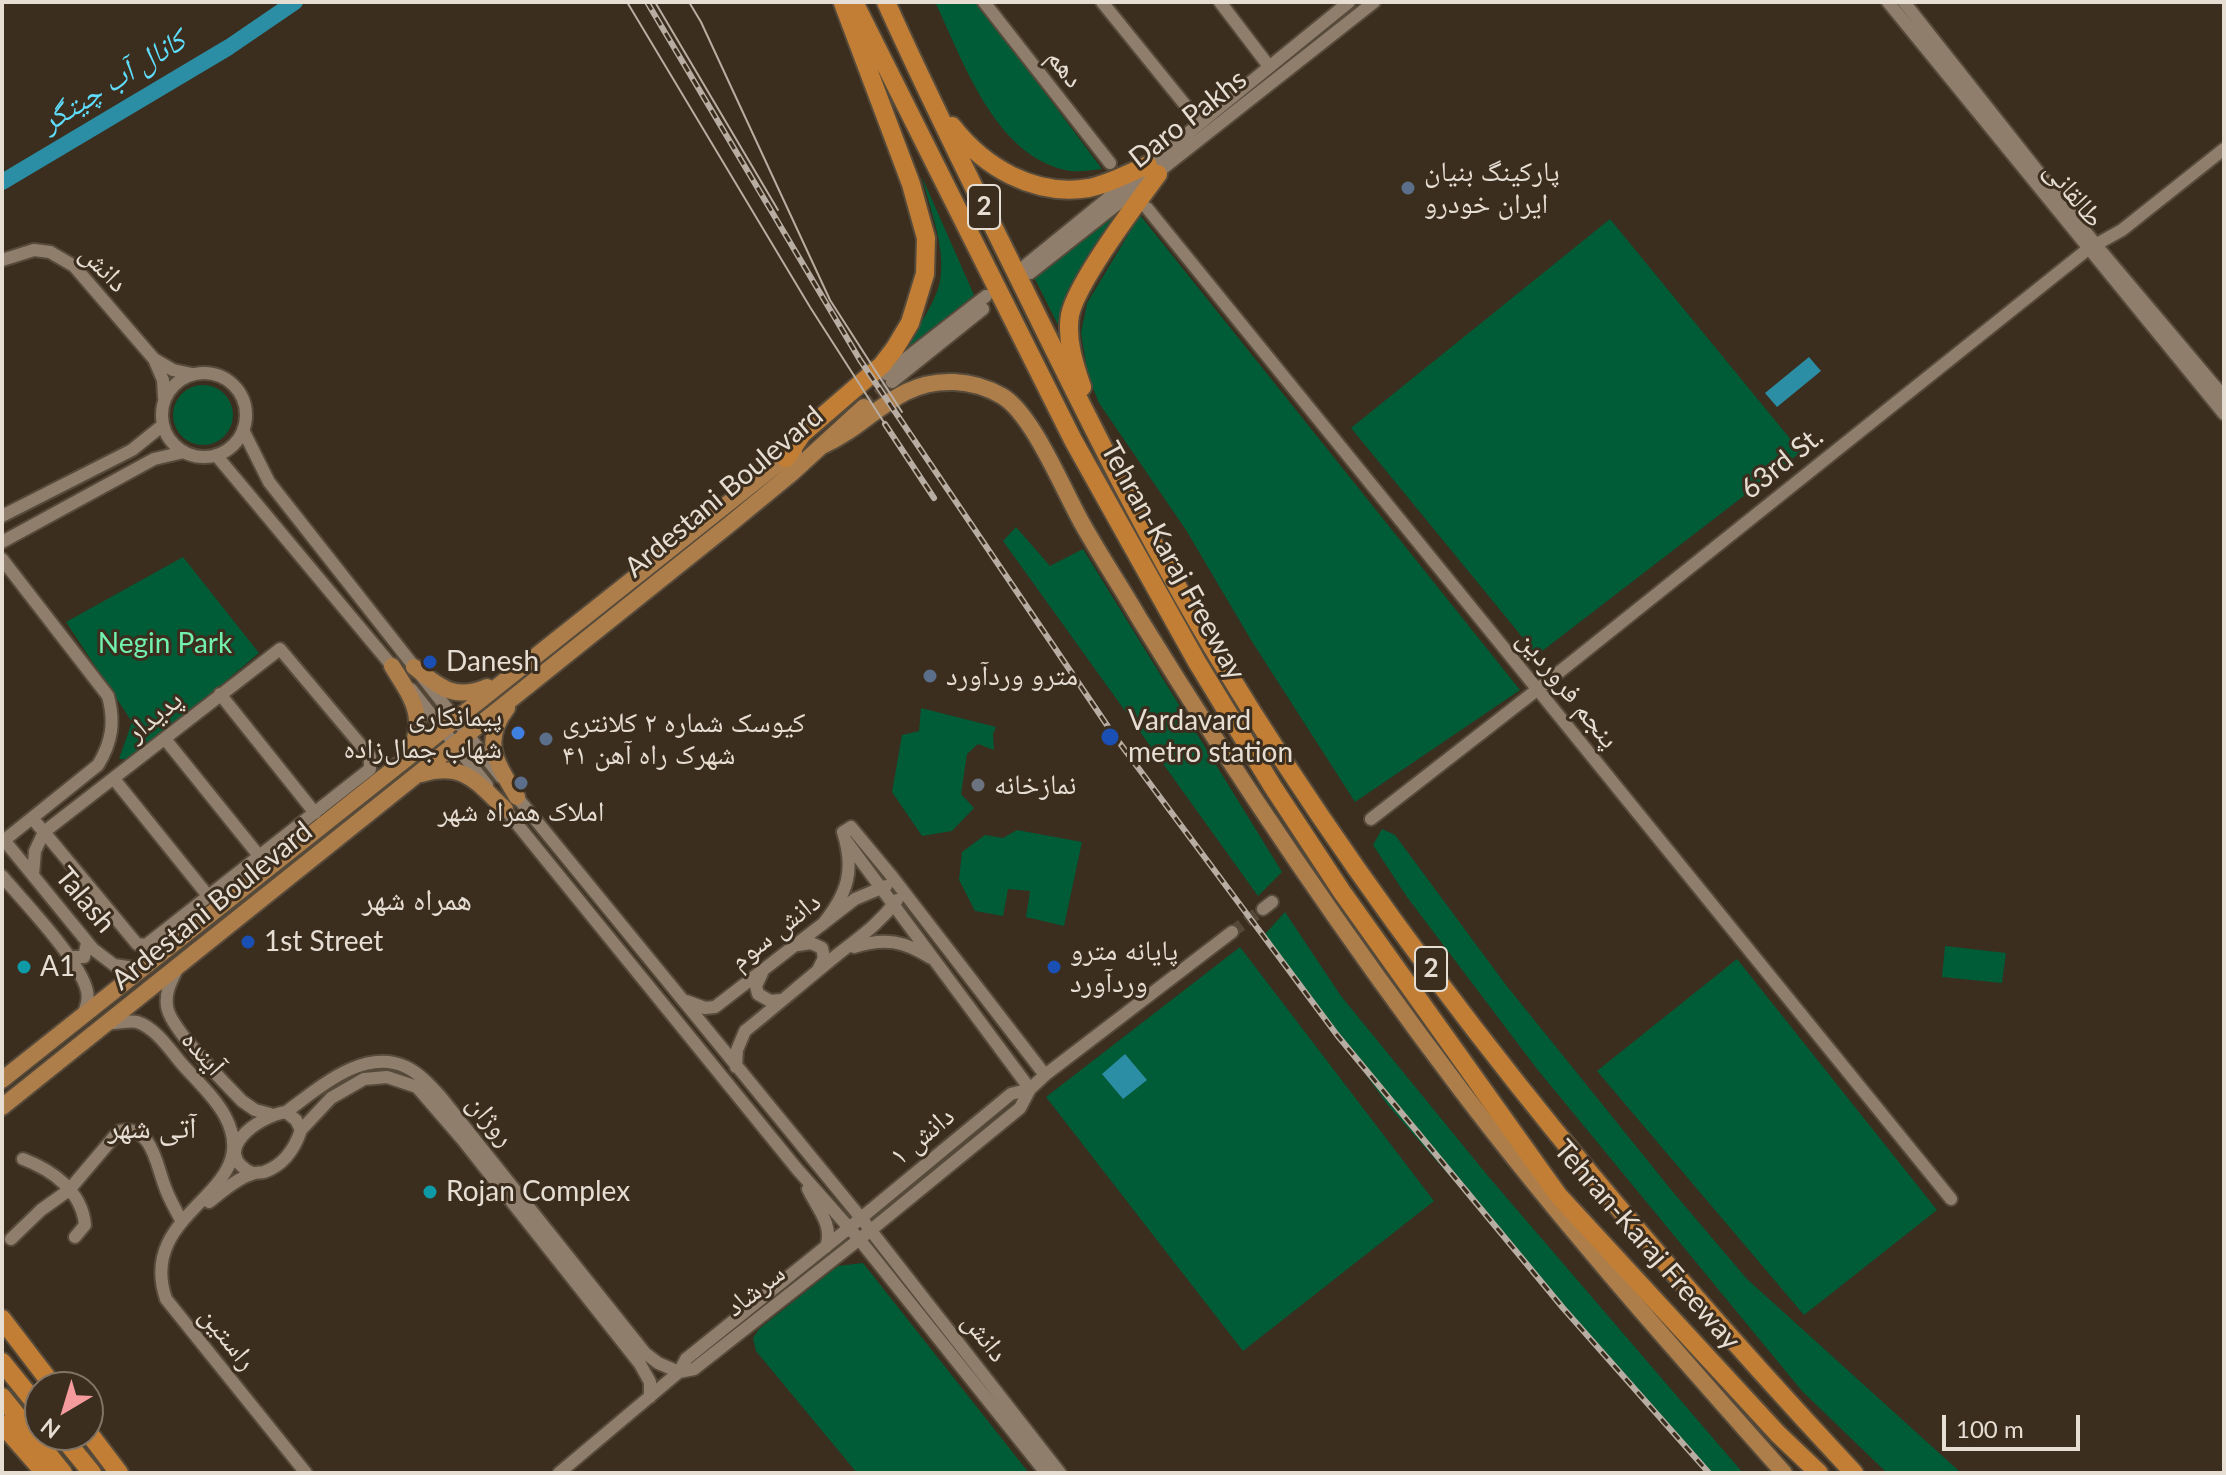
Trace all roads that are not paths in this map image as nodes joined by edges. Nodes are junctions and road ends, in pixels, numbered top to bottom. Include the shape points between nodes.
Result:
1 (843, 2) edge
2 (854, 2) edge
3 (886, 2) edge
4 (984, 2) edge
5 (1220, 2) edge
6 (1349, 2) edge
7 (1374, 2) edge
8 (1888, 2) edge
9 (1904, 2) edge
10 (1108, 4) edge
11 (1334, 7) edge
12 (1268, 65) junction
13 (924, 85) junction
14 (1199, 122) junction
15 (2224, 149) edge
16 (1110, 163) dead end
17 (1153, 170) junction
18 (1147, 208) dead end
19 (2092, 247) junction
20 (2, 260) edge
21 (1028, 269) dead end
22 (988, 300) dead end
23 (154, 359) junction
24 (192, 374) junction
25 (889, 378) tunnel mouth
26 (2224, 397) edge
27 (164, 400) junction
28 (2224, 414) edge
29 (163, 425) junction
30 (243, 430) junction
31 (822, 446) junction
32 (1101, 447) junction
33 (184, 452) junction
34 (216, 455) junction
35 (786, 458) junction
36 (2, 516) edge
37 (2, 542) edge
38 (2, 559) edge
39 (392, 666) junction
40 (414, 667) junction
41 (503, 680) junction
42 (1538, 689) junction
43 (220, 694) junction
44 (519, 694) junction
45 (448, 724) junction
46 (165, 739) junction
47 (460, 739) junction
48 (407, 758) junction
49 (415, 776) junction
50 (114, 779) junction
51 (380, 780) junction
52 (393, 793) junction
53 (511, 803) junction
54 (315, 813) junction
55 (32, 818) junction
56 (1371, 819) dead end
57 (44, 832) junction
58 (3, 841) edge
59 (847, 842) junction
60 (260, 857) junction
61 (33, 875) junction
62 (2, 876) edge
63 (900, 887) junction
64 (43, 888) junction
65 (882, 889) junction
66 (209, 897) junction
67 (24, 901) junction
68 (894, 904) junction
69 (823, 924) junction
70 (1232, 932) tunnel mouth
71 (87, 943) junction
72 (797, 945) junction
73 (844, 950) junction
74 (68, 957) junction
75 (936, 961) junction
76 (178, 967) junction
77 (141, 969) junction
78 (762, 973) junction
79 (816, 973) junction
80 (683, 1000) junction
81 (783, 1000) junction
82 (83, 1015) junction
83 (106, 1024) junction
84 (736, 1067) junction
85 (1045, 1075) junction
86 (2, 1080) edge
87 (1030, 1089) junction
88 (2, 1107) edge
89 (286, 1112) junction
90 (270, 1114) junction
91 (301, 1130) junction
92 (467, 1136) junction
93 (235, 1150) junction
94 (23, 1159) dead end
95 (797, 1169) junction
96 (252, 1173) junction
97 (69, 1190) junction
98 (1951, 1199) dead end
99 (861, 1218) junction
100 (182, 1222) junction
101 (849, 1228) junction
102 (871, 1230) junction
103 (75, 1237) dead end
104 (11, 1239) dead end
105 (859, 1239) junction
106 (826, 1247) junction
107 (2, 1319) edge
108 (643, 1358) junction
109 (2, 1362) edge
110 (42, 1371) edge
111 (679, 1372) junction
112 (24, 1389) edge
113 (2, 1397) edge
114 (650, 1397) junction
115 (2, 1424) edge
116 (1809, 1425) junction
117 (1778, 1434) junction
118 (74, 1451) edge
119 (102, 1451) edge
120 (45, 1473) edge
121 (63, 1473) edge
122 (92, 1473) edge
123 (119, 1473) edge
124 (306, 1473) edge
125 (559, 1473) edge
126 (1046, 1473) edge
127 (1060, 1473) edge
128 (1784, 1473) edge
129 (1810, 1473) edge
130 (1819, 1473) edge
131 (1854, 1473) edge
132 (1869, 1473) edge

1 - 35 highway via 911,184 926,238 925,274 910,323 895,348 802,434
2 - 117 highway, Tehran-Karaj Freeway / 2 via 1073,440 1273,787 1558,1195
3 - 13 highway, 2
4 - 16 street, دهم
5 - 12 street
6 - 11 street
7 - 17 street, Daro Pakhs
8 - 19 street, طالقانی
9 - 19 street
10 - 14 street
11 - 12 street
12 - 14 street
13 - 17 highway via 973,151 1023,181 1088,188
13 - 32 highway, 2
14 - 17 street
15 - 19 street, 63rd St. via 2122,230
17 - 21 street, Daro Pakhs
17 - 32 highway via 1081,288 1070,317 1075,366
18 - 42 street, پنجم فروردین
19 - 26 street via 2109,260
19 - 28 street, طالقانی
19 - 42 street, 63rd St.
20 - 23 street, دانش via 34,250 61,256
22 - 25 street
23 - 24 street
23 - 27 street
24 - 27 street
24 - 30 street via 230,382 245,404
27 - 29 street
29 - 33 street
29 - 36 street via 132,450
30 - 34 street via 228,450
30 - 40 street via 269,482
31 - 35 main road, Ardestani Boulevard via 860,403
31 - 44 main road, Ardestani Boulevard
31 - 128 main road via 844,437 904,392 924,385 980,385 1006,398 1025,419 1172,671 1395,1000 1569,1225
32 - 116 highway, 2 via 1220,660 1394,919 1510,1075 1654,1252
33 - 34 street
33 - 37 street via 154,459
34 - 39 street
35 - 41 main road, Ardestani Boulevard
38 - 55 street via 108,696 112,711 108,750 98,765
39 - 45 street
39 - 48 main road via 417,714 415,743
40 - 41 main road via 458,694
40 - 45 street
41 - 45 main road, Ardestani Boulevard
42 - 56 street, 63rd St.
42 - 98 street, پنجم فروردین
43 - 46 street, پدیدار
43 - 54 street
43 - 54 street, پدیدار via 280,649 370,756 370,769
44 - 47 main road, Ardestani Boulevard
44 - 53 main road via 495,725 492,744
45 - 47 street
45 - 48 main road, Ardestani Boulevard
46 - 50 street, پدیدار
46 - 60 street
47 - 49 main road, Ardestani Boulevard
47 - 53 street
48 - 51 main road, Ardestani Boulevard
49 - 52 main road, Ardestani Boulevard
49 - 53 main road via 458,770
50 - 57 street, پدیدار
50 - 66 street
51 - 52 main road via 393,780
51 - 77 main road, Ardestani Boulevard
52 - 76 main road, Ardestani Boulevard
53 - 80 street
53 - 95 street
54 - 60 street, پدیدار
55 - 57 street
55 - 58 street
57 - 61 street via 35,851
57 - 66 street, پدیدار via 137,944 154,941
58 - 61 street, Talash
59 - 63 street via 843,832 851,827
59 - 65 street
59 - 69 street via 850,870 838,906
60 - 66 street, پدیدار
61 - 64 street, Talash
62 - 67 street, Talash
63 - 65 street, دانش سوم
63 - 68 street, دانش سوم
63 - 85 street
64 - 67 street via 29,889
64 - 71 street, Talash
65 - 68 street
65 - 69 street, دانش سوم via 855,899
67 - 74 street, Talash
68 - 73 street, دانش سوم via 876,926
68 - 75 street
69 - 72 street, دانش سوم
70 - 85 street, دانش ۱
71 - 74 street via 84,957
71 - 77 street, Talash via 114,965
72 - 78 street, دانش سوم
72 - 79 street via 822,948 824,958
73 - 75 street via 870,942 902,942
73 - 79 street, دانش سوم
74 - 82 street, Talash via 87,990
75 - 87 street
76 - 83 main road, Ardestani Boulevard
76 - 90 street via 167,990 167,1009 175,1026 242,1101
77 - 82 main road, Ardestani Boulevard
78 - 80 street, دانش سوم via 715,1007
78 - 81 street via 758,994 770,1001
79 - 81 street, دانش سوم
80 - 84 street
81 - 84 street, دانش سوم via 745,1031
82 - 86 main road, Ardestani Boulevard
83 - 88 main road, Ardestani Boulevard
83 - 93 street, آینده via 136,1022 154,1033 224,1114
84 - 99 street
85 - 87 street, دانش ۱
87 - 99 street, دانش ۱ via 1011,1094
87 - 102 street, دانش ۱ via 1020,1108
89 - 90 street
89 - 91 street
89 - 92 street, روژان via 365,1063 389,1062 423,1079
90 - 93 street via 244,1134
91 - 92 street, روژان via 331,1098 364,1079 387,1077 417,1087
91 - 96 street via 288,1155 273,1168
92 - 108 street, روژان
93 - 96 street via 237,1161
93 - 100 street via 218,1184
94 - 97 street via 54,1174
95 - 101 street
95 - 106 street via 826,1222
96 - 100 street
97 - 100 street via 119,1131 138,1131 148,1141
97 - 103 street via 84,1216 85,1225
97 - 104 street
99 - 101 street, دانش ۱
99 - 102 street, دانش
100 - 124 street, راستین via 162,1257 159,1279 166,1299
101 - 105 street, دانش
101 - 106 street, سرشاد
102 - 105 street, دانش ۱
102 - 127 street, دانش
105 - 111 street, سرشاد via 694,1369
105 - 126 street, دانش
106 - 111 street, سرشاد via 686,1359
107 - 110 highway
108 - 111 street
108 - 114 street
109 - 112 highway
111 - 114 street, سرشاد
113 - 121 highway
114 - 125 street, سرشاد
115 - 120 highway
116 - 131 highway, 2
116 - 132 highway
117 - 129 highway
117 - 130 highway, Tehran-Karaj Freeway / 2
118 - 122 highway
119 - 123 highway

